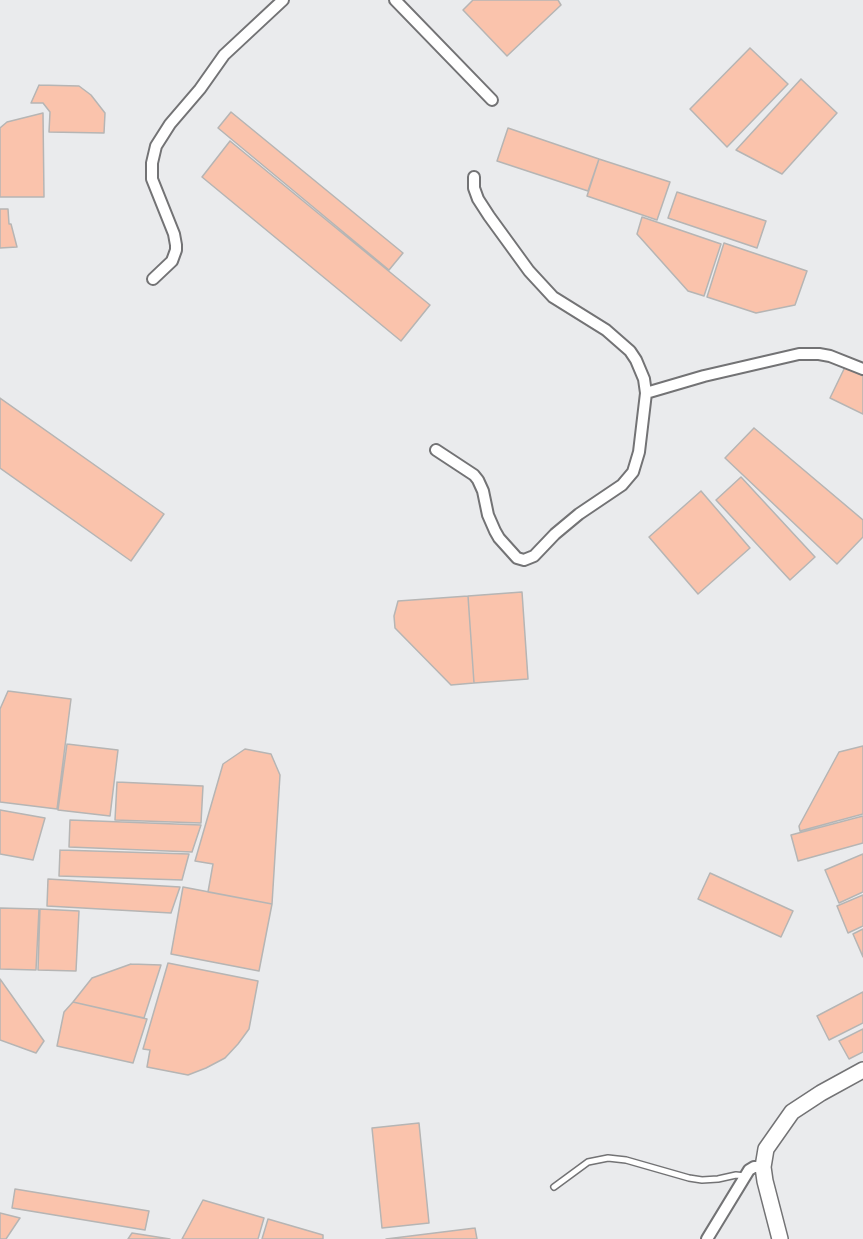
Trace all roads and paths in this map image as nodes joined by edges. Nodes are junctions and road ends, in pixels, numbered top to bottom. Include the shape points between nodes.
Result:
1 (283, 0) edge
2 (395, 0) edge
3 (492, 100) dead end
4 (474, 177) dead end
5 (153, 279) dead end
6 (863, 369) edge
7 (646, 393) junction
8 (436, 450) dead end
9 (863, 1070) edge
10 (763, 1167) junction
11 (745, 1176) junction
12 (554, 1187) dead end
13 (707, 1239) edge
14 (780, 1239) edge

1 - 5 street via 224,55 156,146 152,179 176,245 172,261
2 - 3 street
4 - 7 street via 478,199 529,271 553,297 606,330 630,351
6 - 7 street via 830,356 799,354
7 - 8 street via 639,452 628,479 579,514 528,560 517,558 499,538 474,475
9 - 10 main road via 792,1112 766,1149
10 - 11 street via 754,1167
10 - 14 main road
11 - 12 lane via 702,1180 608,1158 588,1162
11 - 13 street

